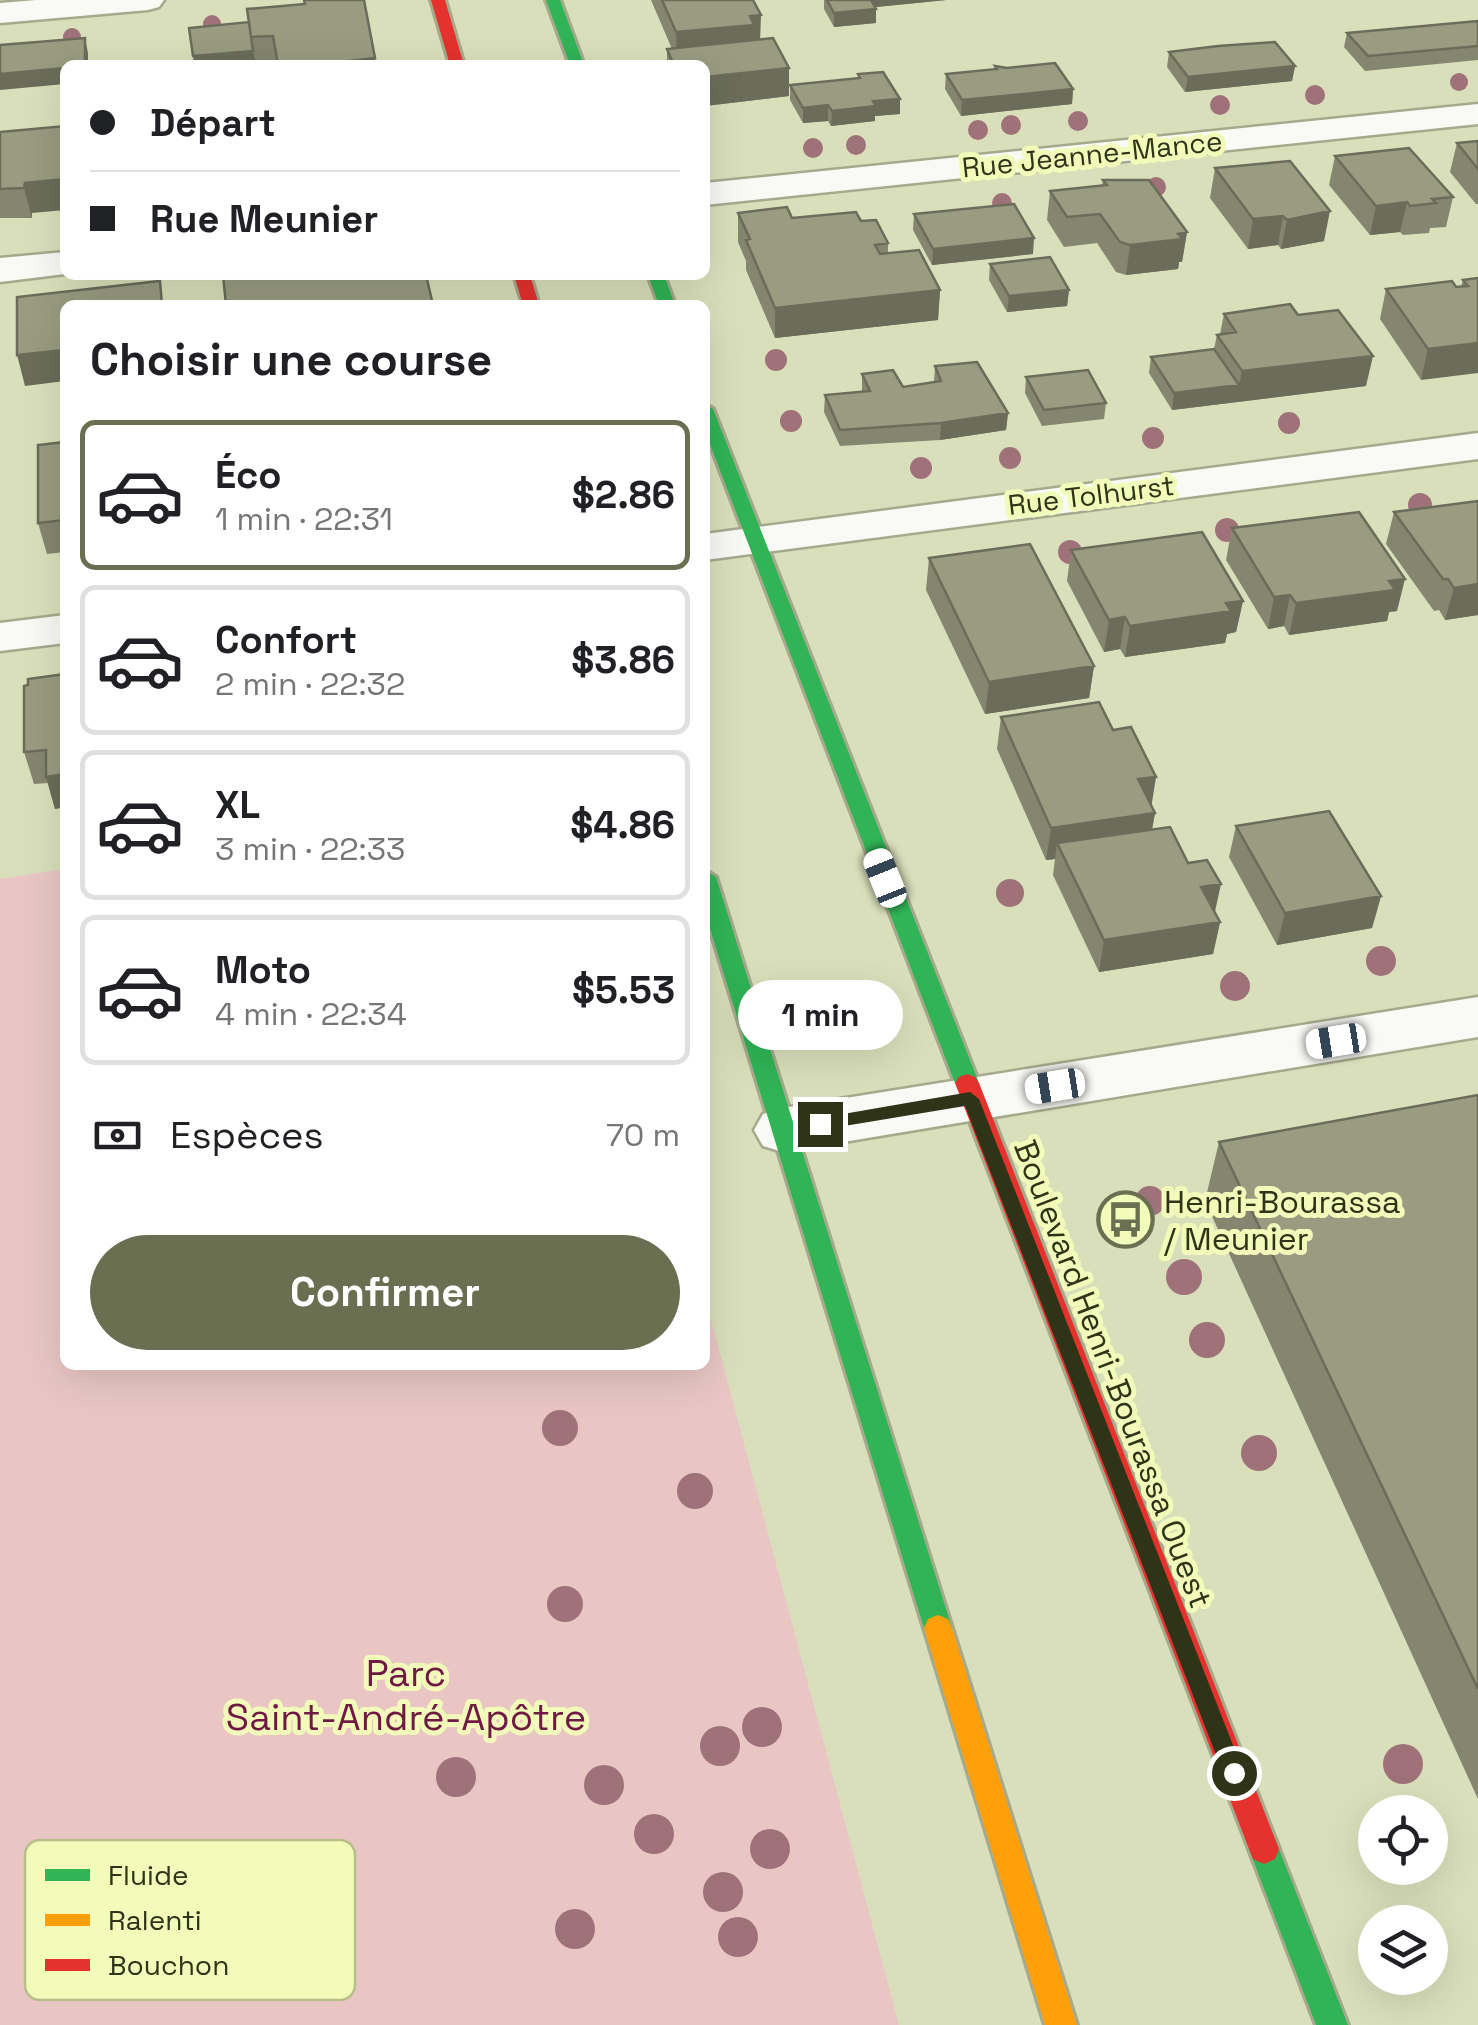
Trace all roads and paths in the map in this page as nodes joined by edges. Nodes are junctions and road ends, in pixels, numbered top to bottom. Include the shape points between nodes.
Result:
1 (148, 0) edge
2 (438, 0) edge
3 (552, 0) edge
4 (0, 13) edge
5 (456, 60) edge
6 (575, 60) edge
7 (1478, 114) edge
8 (710, 193) edge
9 (60, 264) edge
10 (0, 270) edge
11 (710, 423) edge
12 (1478, 446) edge
13 (753, 540) junction
14 (710, 546) edge
15 (60, 630) edge
16 (0, 637) edge
17 (710, 894) edge
18 (1478, 1017) edge
19 (970, 1099) junction
20 (783, 1130) junction
21 (1061, 2025) edge
22 (1332, 2025) edge

1 - 4 street
2 - 5 main road
3 - 6 main road
7 - 8 street, Rue Jeanne-Mance
9 - 10 street
11 - 13 main road, Boulevard Henri-Bourassa Ouest
12 - 13 street, Rue Tolhurst
13 - 14 street, Rue Tolhurst
13 - 19 main road, Boulevard Henri-Bourassa Ouest
15 - 16 street
17 - 20 main road
18 - 19 street
19 - 20 street
19 - 22 main road, Boulevard Henri-Bourassa Ouest
20 - 21 main road

